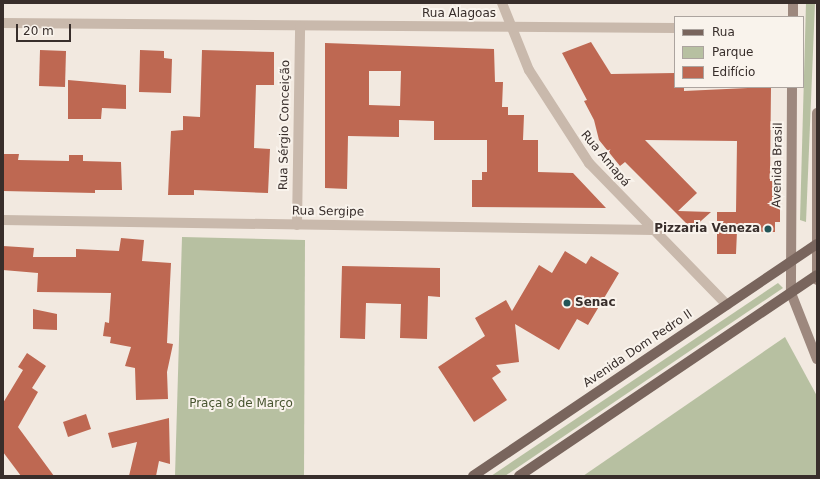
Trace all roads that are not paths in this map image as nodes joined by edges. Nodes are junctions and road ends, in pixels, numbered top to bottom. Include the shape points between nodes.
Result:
1 (502, 3) edge
2 (793, 3) edge
3 (793, 16) edge
4 (3, 24) edge
5 (300, 26) junction
6 (510, 27) junction
7 (674, 28) edge
8 (792, 88) edge
9 (817, 113) edge
10 (3, 220) edge
11 (297, 225) junction
12 (653, 230) junction
13 (816, 244) edge
14 (789, 263) junction
15 (817, 277) edge
16 (791, 292) junction
17 (727, 305) junction
18 (817, 359) edge
19 (473, 476) edge
20 (519, 476) edge

1 - 6 street, Rua Amapá
2 - 3 main road
4 - 5 street, Rua Alagoas
5 - 6 street, Rua Alagoas
5 - 11 street, Rua Sérgio Conceição
6 - 7 street, Rua Alagoas
6 - 12 street, Rua Amapá via 529,70 566,132 600,175
8 - 14 main road, Avenida Brasil
9 - 13 main road
10 - 11 street, Rua Sergipe
11 - 12 street, Rua Sergipe
12 - 17 street, Rua Amapá
13 - 14 main road, Avenida Dom Pedro II
13 - 15 main road
14 - 16 main road, Avenida Brasil
14 - 17 main road, Avenida Dom Pedro II
15 - 16 main road
16 - 18 main road, Avenida Brasil
16 - 20 main road
17 - 19 main road, Avenida Dom Pedro II

